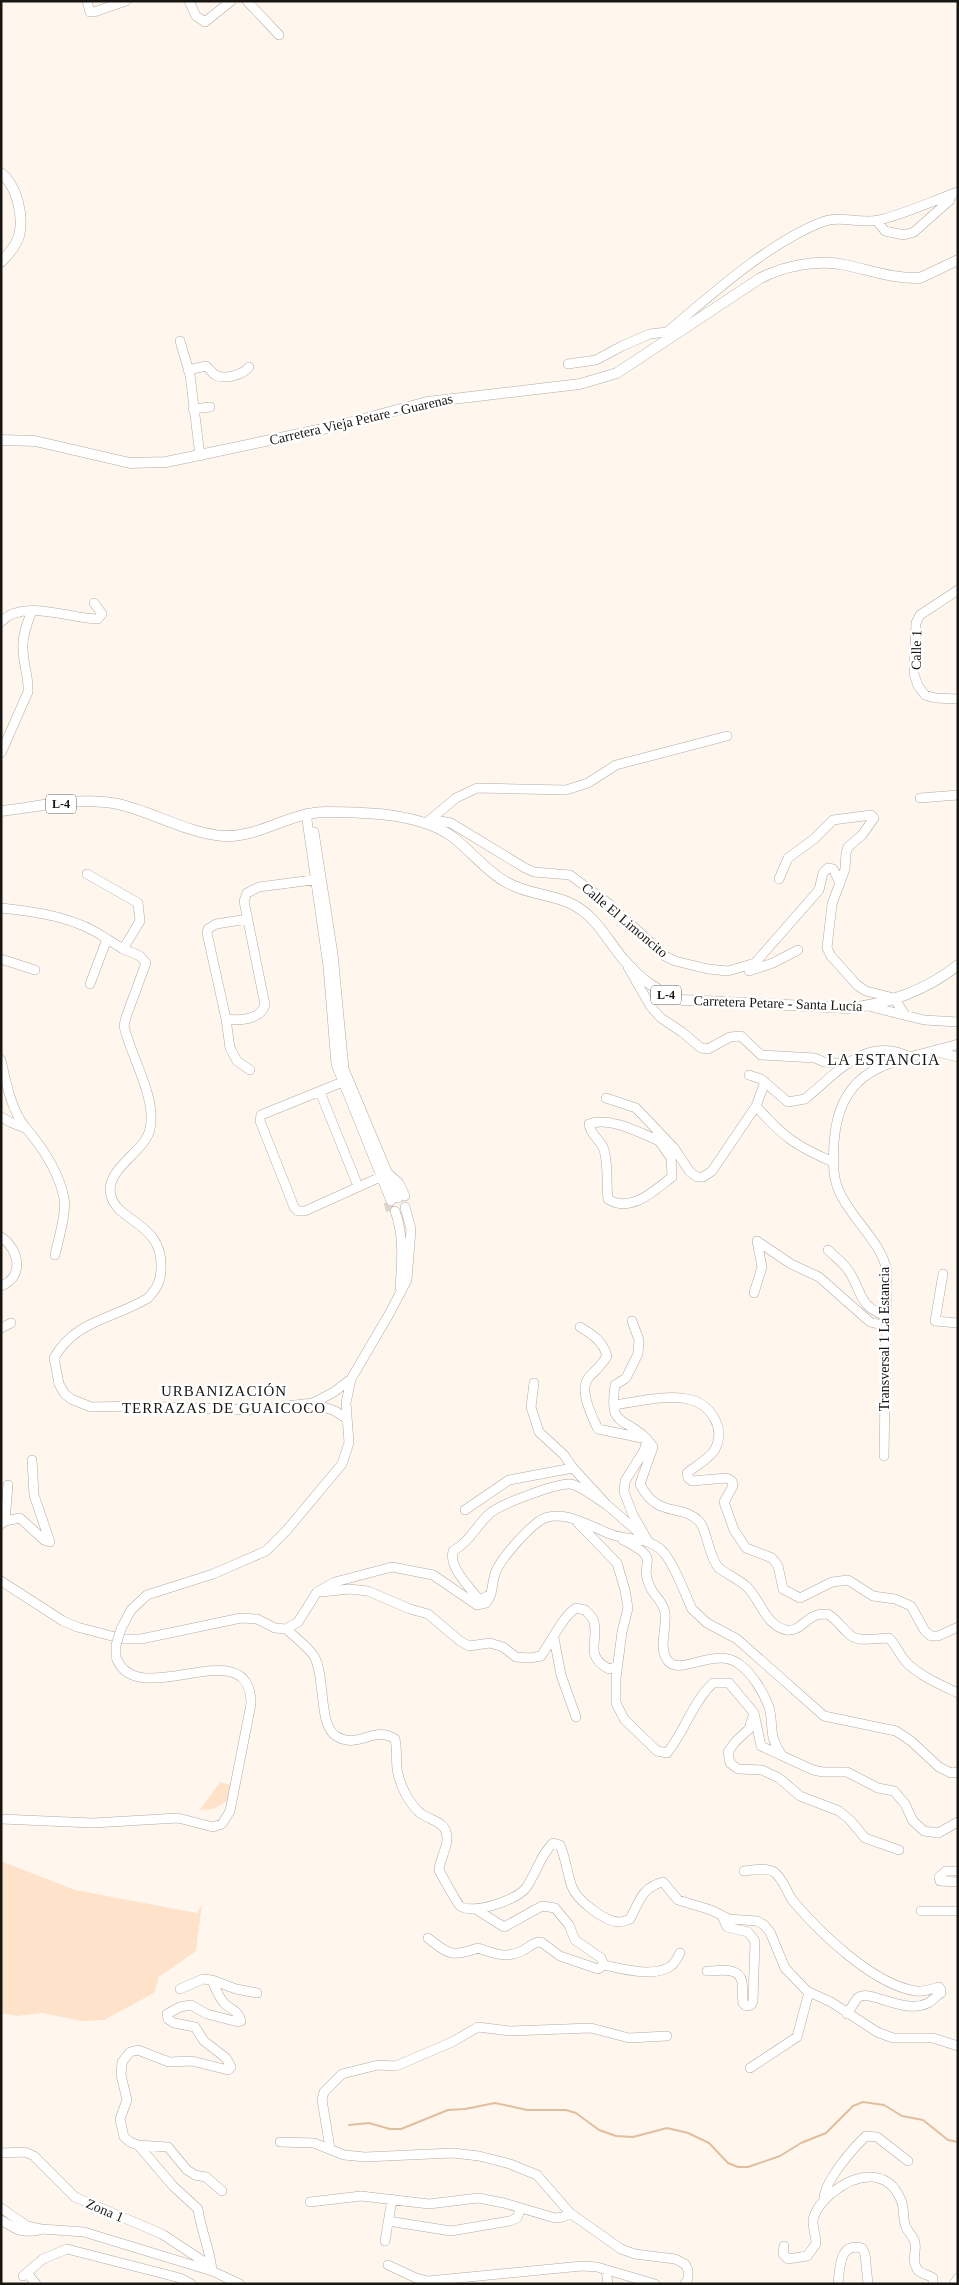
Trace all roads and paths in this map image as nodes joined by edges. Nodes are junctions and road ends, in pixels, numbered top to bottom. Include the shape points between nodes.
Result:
1 (88, 1) edge
2 (126, 1) edge
3 (189, 1) edge
4 (231, 1) edge
5 (247, 1) edge
6 (106, 5) edge
7 (279, 35) dead end
8 (1, 172) edge
9 (954, 193) edge
10 (876, 220) junction
11 (958, 260) edge
12 (1, 262) edge
13 (669, 334) junction
14 (180, 341) dead end
15 (568, 364) dead end
16 (249, 366) dead end
17 (188, 370) junction
18 (210, 407) dead end
19 (193, 409) junction
20 (1, 440) edge
21 (200, 456) junction
22 (958, 590) edge
23 (94, 603) dead end
24 (32, 611) junction
25 (1, 622) edge
26 (958, 698) edge
27 (727, 736) dead end
28 (1, 753) edge
29 (958, 795) edge
30 (920, 798) dead end
31 (1, 811) edge
32 (308, 814) junction
33 (426, 824) junction
34 (87, 874) dead end
35 (319, 879) junction
36 (779, 879) dead end
37 (840, 883) junction
38 (1, 908) edge
39 (248, 919) junction
40 (107, 939) junction
41 (123, 949) junction
42 (798, 950) dead end
43 (1, 959) edge
44 (625, 960) junction
45 (958, 965) edge
46 (35, 970) dead end
47 (728, 971) junction
48 (90, 984) dead end
49 (894, 998) junction
50 (868, 1006) junction
51 (905, 1015) junction
52 (226, 1019) junction
53 (958, 1022) edge
54 (958, 1044) edge
55 (932, 1051) junction
56 (958, 1057) edge
57 (912, 1058) junction
58 (1, 1060) edge
59 (848, 1064) junction
60 (250, 1070) dead end
61 (749, 1075) dead end
62 (344, 1081) junction
63 (764, 1082) junction
64 (320, 1092) junction
65 (606, 1098) dead end
66 (756, 1106) junction
67 (1, 1116) edge
68 (26, 1128) junction
69 (657, 1131) junction
70 (659, 1142) junction
71 (833, 1162) junction
72 (386, 1178) junction
73 (358, 1186) junction
74 (1, 1237) edge
75 (828, 1250) dead end
76 (55, 1255) dead end
77 (943, 1274) dead end
78 (1, 1286) edge
79 (400, 1292) junction
80 (754, 1292) dead end
81 (886, 1316) junction
82 (632, 1320) dead end
83 (11, 1323) dead end
84 (958, 1323) edge
85 (886, 1326) junction
86 (580, 1327) dead end
87 (1, 1328) edge
88 (351, 1379) junction
89 (534, 1383) dead end
90 (313, 1403) junction
91 (615, 1405) junction
92 (347, 1419) junction
93 (647, 1439) junction
94 (884, 1456) dead end
95 (32, 1460) dead end
96 (573, 1468) junction
97 (8, 1485) dead end
98 (607, 1505) junction
99 (465, 1510) dead end
100 (576, 1520) junction
101 (3, 1523) edge
102 (615, 1536) junction
103 (648, 1541) junction
104 (1, 1581) edge
105 (317, 1592) junction
106 (486, 1596) dead end
107 (958, 1627) edge
108 (286, 1628) junction
109 (554, 1638) junction
110 (618, 1666) junction
111 (958, 1693) edge
112 (754, 1713) junction
113 (576, 1717) dead end
114 (781, 1754) junction
115 (958, 1772) edge
116 (1, 1819) edge
117 (958, 1822) edge
118 (899, 1850) dead end
119 (958, 1870) edge
120 (744, 1871) dead end
121 (958, 1882) edge
122 (477, 1910) junction
123 (921, 1911) dead end
124 (958, 1911) edge
125 (722, 1916) junction
126 (428, 1938) dead end
127 (680, 1953) dead end
128 (604, 1965) junction
129 (707, 1971) dead end
130 (212, 1980) junction
131 (180, 1989) dead end
132 (810, 1992) junction
133 (257, 1993) dead end
134 (847, 2014) junction
135 (667, 2036) dead end
136 (958, 2046) edge
137 (750, 2068) dead end
138 (280, 2142) dead end
139 (138, 2145) junction
140 (330, 2148) junction
141 (1, 2153) edge
142 (908, 2161) dead end
143 (222, 2191) dead end
144 (392, 2199) junction
145 (824, 2201) junction
146 (310, 2202) dead end
147 (1, 2208) edge
148 (521, 2208) junction
149 (570, 2213) junction
150 (1, 2220) edge
151 (388, 2221) junction
152 (41, 2229) junction
153 (385, 2241) dead end
154 (784, 2246) dead end
155 (388, 2265) dead end
156 (606, 2270) junction
157 (212, 2271) junction
158 (958, 2278) edge
159 (36, 2284) edge
160 (191, 2284) edge
161 (240, 2284) edge
162 (608, 2284) edge
163 (655, 2284) edge
164 (685, 2284) edge
165 (838, 2284) edge
166 (868, 2284) edge
167 (934, 2284) edge
168 (954, 2284) edge

1 - 6 street via 90,12
2 - 6 street
3 - 4 street via 196,16 205,22
5 - 7 street
8 - 12 main road via 14,191 20,218 19,237
9 - 10 street
9 - 10 street via 910,234 885,231
10 - 13 street via 828,220 796,236 730,278
11 - 13 main road, Carretera Vieja Petare - Guarenas via 920,278 888,276 843,264 823,263 783,269 759,279
13 - 15 street via 650,334 596,360
13 - 21 main road, Carretera Vieja Petare - Guarenas via 617,373 603,378 561,387 427,402 337,426
14 - 17 street
16 - 17 street via 236,375 223,376 216,376 206,366
17 - 19 street
18 - 19 street
19 - 21 street
20 - 21 main road, Carretera Vieja Petare - Guarenas via 35,442 133,464
22 - 26 street, Calle 1 via 920,615 916,624 914,674 925,695
23 - 24 street via 102,614 98,619
24 - 25 street via 14,612
24 - 28 street via 23,649 28,692
27 - 33 street via 616,765 588,783 566,790 477,788 456,798
29 - 30 street
31 - 32 main road, Carretera Petare - Santa Lucía / L-4 via 107,802 228,836
32 - 33 main road, Carretera Petare - Santa Lucía / L-4 via 370,815
32 - 35 street
33 - 44 main road, Carretera Petare - Santa Lucía / L-4 via 452,837 506,882 583,910 594,919
33 - 47 street, Calle El Limoncito via 451,823 534,872 570,875 608,903 665,956 708,969
34 - 41 street via 138,903 140,921
35 - 39 street via 252,889 244,900
35 - 62 street via 338,997
36 - 37 street via 788,858 814,839 832,820 871,816 874,818 862,835 848,847
37 - 47 street, Calle El Limoncito via 833,869 828,868 818,890 767,952 755,963
37 - 49 street via 832,904 827,948 857,985 866,991
38 - 40 street via 75,922
39 - 52 street via 265,1005 253,1017
39 - 52 street via 216,924 207,933
40 - 41 street
40 - 48 street
41 - 90 street via 140,956 146,963 124,1026 149,1102 151,1122 145,1141 118,1171 110,1190 112,1200 144,1228 158,1246 162,1276 148,1298 78,1330 66,1340 54,1358 59,1384 71,1400 91,1408 140,1406 252,1410
42 - 47 street via 762,967
43 - 46 street
44 - 50 main road, Carretera Petare - Santa Lucía / L-4 via 650,985 665,995 683,1000 847,1008
44 - 59 street via 651,1007 701,1048 708,1049 730,1037 740,1036 761,1055 815,1058
45 - 49 main road, Carretera Petare - Santa Lucía / L-4 via 911,993
49 - 50 main road, Carretera Petare - Santa Lucía / L-4
49 - 51 street
50 - 51 street
51 - 53 street
52 - 60 street via 233,1056
54 - 55 street, Transversal 1 La Estancia
55 - 56 street
55 - 57 street, Transversal 1 La Estancia
57 - 59 street via 899,1051 880,1049 863,1054
57 - 71 street, Transversal 1 La Estancia via 872,1070 848,1092 838,1115
58 - 68 street via 13,1104
59 - 63 street via 799,1101 788,1102
61 - 63 street
62 - 64 street
62 - 72 street
63 - 66 street
64 - 73 street
64 - 73 street via 261,1115 260,1122 294,1207 305,1211
65 - 69 street via 636,1108
66 - 69 street via 712,1171 703,1177 697,1178 690,1172 674,1148
66 - 71 street via 788,1140
67 - 68 street
68 - 76 street via 49,1162 64,1198
69 - 70 street
70 - 70 street via 671,1158 672,1177 630,1204 616,1204 608,1199 603,1146 589,1129 589,1124 612,1124
71 - 81 street, Transversal 1 La Estancia via 835,1185 884,1259 887,1271
72 - 72 street via 399,1183 397,1199
72 - 73 street
74 - 78 street via 12,1246 17,1261 15,1275
75 - 81 street via 850,1273 866,1305
77 - 84 street via 936,1321
79 - 79 street via 402,1256 400,1209 411,1227 408,1273
79 - 88 street
80 - 85 street via 762,1267 757,1241 791,1264 818,1277 870,1322
81 - 85 street, Transversal 1 La Estancia
82 - 91 street via 640,1340 638,1354 626,1378 616,1385
83 - 87 street
85 - 94 street, Transversal 1 La Estancia
86 - 93 street via 597,1337 607,1356 588,1378 585,1388 590,1414 598,1429
88 - 90 street
88 - 92 street via 346,1403
89 - 96 street via 531,1407 539,1432
90 - 92 street via 335,1410
91 - 93 street via 616,1418
91 - 107 street via 688,1398 707,1407 716,1420 719,1437 713,1452 687,1473 688,1478 692,1481 727,1478 732,1481 733,1486 724,1502 734,1530 746,1548 772,1558 778,1566 783,1589 800,1598 832,1582 848,1580 873,1596 895,1599 911,1606 931,1636
92 - 116 street, bridge via 349,1443 342,1464 270,1548 220,1571 148,1595 131,1610 121,1628 116,1657 125,1672 154,1678 233,1672 240,1674 249,1688 251,1704 230,1811 225,1820 213,1827 178,1818 93,1823
93 - 103 street via 644,1451 625,1481 624,1492
93 - 111 street via 653,1447 640,1484 644,1491 666,1510 688,1514 701,1522 708,1548 718,1567 750,1589 773,1623 786,1630 797,1629 816,1615 828,1614 850,1636 858,1639 888,1638 915,1670
95 - 101 street via 34,1495 50,1542 20,1518
96 - 98 street
96 - 99 street via 509,1480
97 - 101 street
98 - 103 street
98 - 106 street via 572,1484 561,1484 489,1514 462,1546 453,1551 452,1558 454,1566 476,1596 480,1600
100 - 102 street
100 - 105 street via 556,1516 539,1520 503,1560 486,1603 477,1605 433,1575 392,1567 335,1582
100 - 110 street via 616,1562 625,1590 628,1608
102 - 103 street
102 - 114 street via 642,1549 648,1557 650,1587 662,1601 665,1613 666,1660 680,1668 723,1656 739,1664 759,1686 769,1708 774,1744
103 - 115 street via 665,1554 698,1616 737,1639 824,1716 896,1732 939,1767 951,1773
104 - 108 street via 63,1621 123,1639 141,1640 241,1618
105 - 108 street via 298,1622
105 - 109 street via 349,1588 368,1591 428,1614 464,1644 502,1647 516,1657 541,1656
108 - 122 street via 313,1656 321,1675 327,1726 335,1736 348,1741 386,1734 395,1739 398,1773 406,1794 418,1811 441,1824 446,1831 441,1875 458,1905
109 - 110 street via 567,1614 576,1608 585,1610 593,1619 593,1654 600,1665 609,1669
109 - 113 street via 561,1675
110 - 112 street via 616,1703 624,1719 657,1751 667,1753 701,1694 713,1683 729,1683
112 - 114 street via 761,1746
112 - 118 street via 749,1729 728,1752 730,1763 738,1769 762,1770 779,1778 800,1796 839,1811 865,1838
114 - 117 street via 813,1770 846,1772 878,1788 894,1791 913,1821 924,1831 938,1832
119 - 121 street via 946,1871 939,1877 940,1881
120 - 134 street via 768,1870 775,1873 793,1900 857,1963 899,1986 918,1991 939,1987 941,1990 927,2003 916,2006 897,2005 864,1995
122 - 125 street via 524,1891 553,1843 560,1845 566,1859 572,1888 603,1917 618,1922 630,1919 643,1892 663,1882 678,1900
122 - 128 street via 504,1927 542,1906 555,1908 569,1925 575,1940 601,1958
123 - 124 street
125 - 129 street via 727,1927 748,1932 755,1941 751,2005 743,2003 742,1982 738,1974 734,1971
125 - 132 street via 764,1925 785,1968
126 - 128 street via 444,1951 459,1955 478,1948 509,1956 541,1942 560,1956 598,1968
127 - 128 street via 668,1968 647,1972
130 - 131 street via 203,1979
130 - 133 street
130 - 139 street via 217,1994 242,2020 238,2022 207,2014 191,2005 168,2014 168,2019 195,2027 204,2041 226,2058 230,2067 228,2070 192,2061 170,2062 138,2050 130,2052 122,2062 120,2075 127,2100 120,2119 124,2137
132 - 134 street
132 - 137 street via 797,2037
134 - 136 street via 893,2038 933,2038
135 - 140 street via 629,2038 590,2028 510,2031 478,2027 396,2066 378,2065 342,2074 324,2092 322,2100
138 - 140 street via 314,2143
139 - 143 street via 168,2147 187,2170 206,2177
139 - 157 street via 173,2186 198,2209
140 - 149 street via 344,2155 365,2157 453,2153 510,2164 536,2175
141 - 157 street, Zona 1 via 25,2152 34,2156 75,2197 162,2234 206,2263
142 - 145 street via 877,2137 866,2136 855,2146 827,2186
144 - 146 street via 361,2196
144 - 148 street via 429,2204 478,2198
144 - 151 street
145 - 154 street via 813,2221 816,2237 813,2251 804,2257 788,2259 783,2254
145 - 167 street via 861,2177 876,2176 885,2181 902,2202 905,2224 916,2244 913,2258 916,2266 921,2273 933,2278
147 - 152 street via 26,2226
148 - 149 street via 555,2218
148 - 151 street via 517,2218 510,2221 451,2231
149 - 164 street via 621,2249 675,2259 685,2264 688,2270
150 - 152 street via 26,2233
151 - 153 street
152 - 157 street via 84,2232
155 - 156 street via 428,2281 582,2266
156 - 162 street
156 - 163 street
157 - 161 street
158 - 168 street
159 - 160 street via 25,2274 42,2260 67,2249 180,2278
165 - 166 street via 841,2257 849,2248 857,2247 862,2248 865,2254

